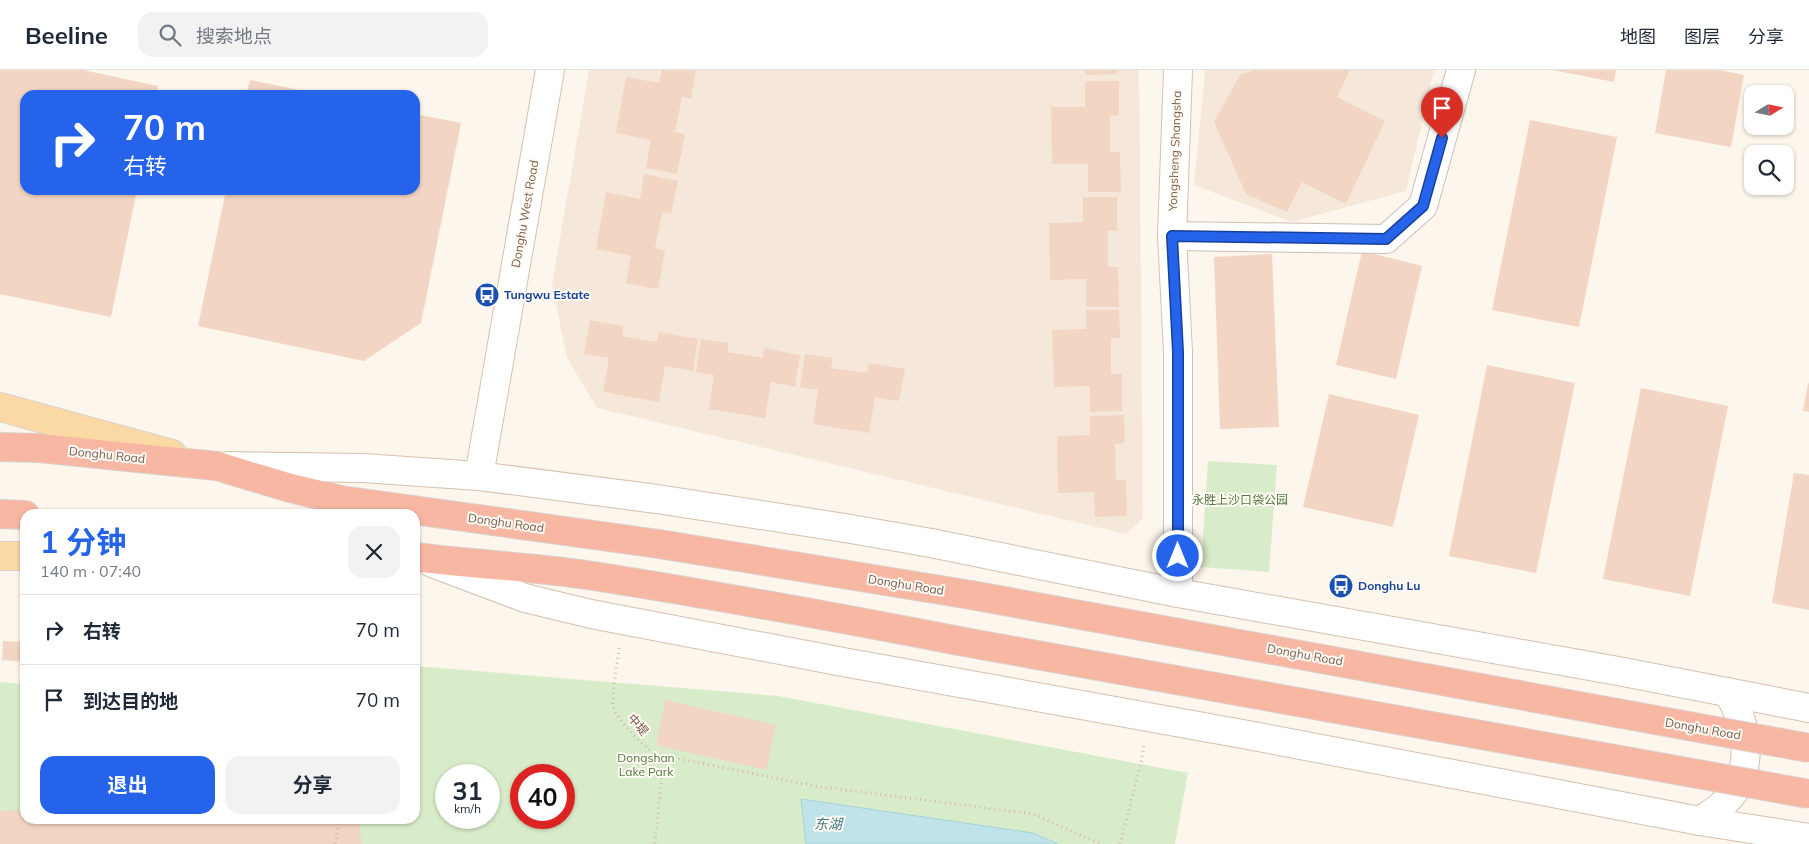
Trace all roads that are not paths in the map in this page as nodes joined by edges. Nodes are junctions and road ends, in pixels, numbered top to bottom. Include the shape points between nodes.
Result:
1 (550, 70) edge
2 (1178, 70) edge
3 (1461, 70) edge
4 (1172, 236) junction
5 (0, 407) edge
6 (0, 447) edge
7 (217, 466) junction
8 (479, 476) junction
9 (406, 509) edge
10 (420, 511) edge
11 (0, 514) edge
12 (20, 515) edge
13 (0, 556) edge
14 (20, 556) edge
15 (420, 558) edge
16 (420, 559) edge
17 (1178, 592) junction
18 (1728, 692) junction
19 (1809, 708) edge
20 (1809, 748) edge
21 (1809, 794) edge
22 (1700, 821) junction
23 (1809, 838) edge

1 - 8 main road, Donghu West Road
2 - 4 main road, Yongsheng Shangsha
3 - 4 main road via 1423,206 1386,239
4 - 17 main road, Yongsheng Shangsha via 1178,352
5 - 7 main road
6 - 7 highway, Donghu Road
7 - 8 main road via 363,468
7 - 9 highway, Donghu Road, bridge via 341,500
8 - 17 main road via 854,529
10 - 20 highway, Donghu Road, bridge via 659,544 971,595
11 - 12 highway
13 - 14 main road
15 - 21 highway, bridge via 599,576 782,607
16 - 22 main road via 525,598 591,614
17 - 18 main road
18 - 19 main road
18 - 22 main road via 1742,719 1746,760 1742,777 1723,805
22 - 23 main road

